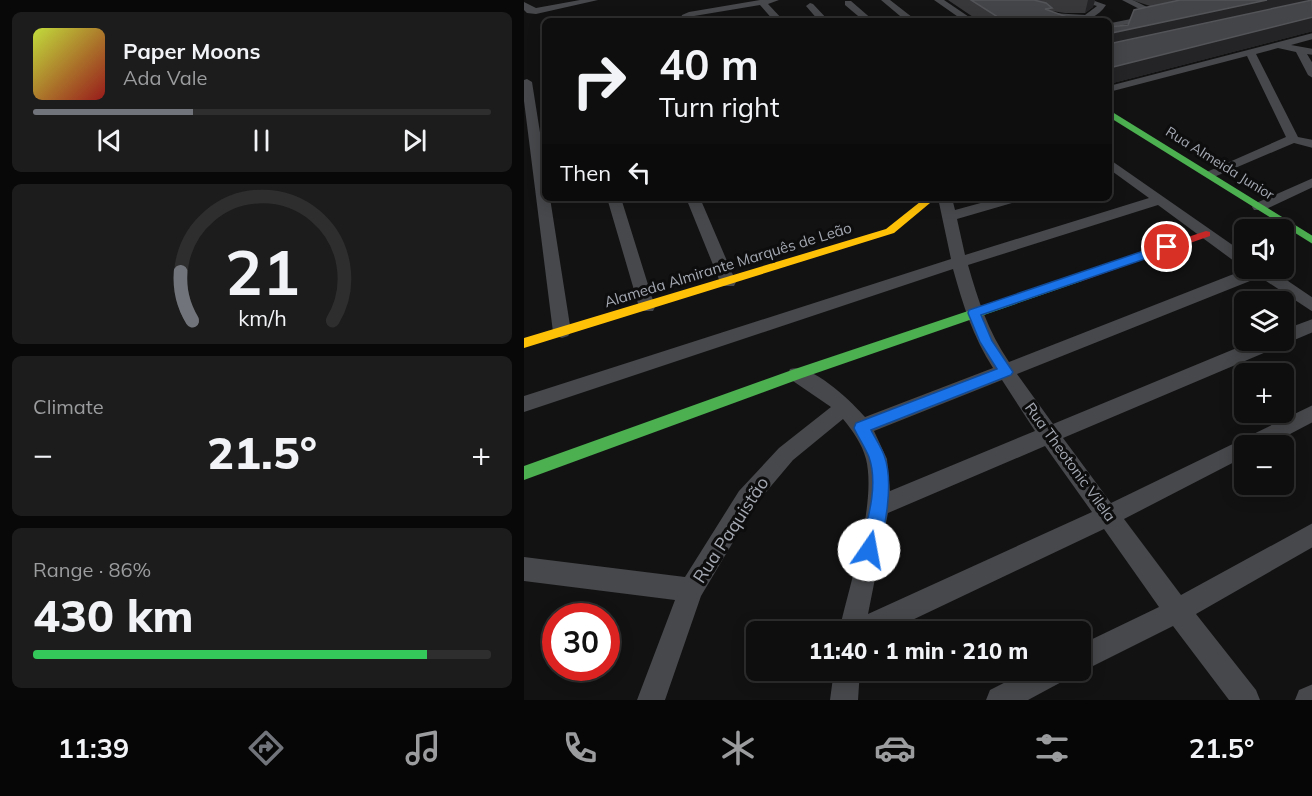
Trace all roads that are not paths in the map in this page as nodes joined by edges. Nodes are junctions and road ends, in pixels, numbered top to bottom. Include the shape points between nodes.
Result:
1 (594, 0) edge
2 (885, 0) edge
3 (938, 0) edge
4 (1080, 0) edge
5 (1126, 0) edge
6 (768, 1) edge
7 (848, 3) dead end
8 (810, 6) dead end
9 (526, 8) edge
10 (723, 9) junction
11 (1040, 12) edge
12 (1097, 14) junction
13 (684, 18) edge
14 (730, 18) edge
15 (777, 18) edge
16 (821, 18) edge
17 (866, 18) edge
18 (908, 18) edge
19 (965, 18) edge
20 (1054, 18) edge
21 (1083, 18) edge
22 (1104, 18) edge
23 (1112, 22) edge
24 (1112, 24) edge
25 (1123, 34) edge
26 (1313, 36) edge
27 (1278, 45) junction
28 (1300, 50) junction
29 (1313, 52) edge
30 (1251, 53) junction
31 (1313, 75) edge
32 (527, 82) dead end
33 (1112, 88) edge
34 (1112, 115) edge
35 (1293, 139) junction
36 (1313, 144) edge
37 (1112, 168) edge
38 (1209, 174) junction
39 (1313, 182) edge
40 (542, 189) edge
41 (1158, 200) junction
42 (544, 201) edge
43 (615, 201) edge
44 (694, 201) edge
45 (994, 201) edge
46 (927, 202) edge
47 (1259, 207) junction
48 (948, 208) edge
49 (1206, 234) junction
50 (1313, 241) edge
51 (1234, 253) edge
52 (959, 262) junction
53 (1237, 279) edge
54 (1272, 279) edge
55 (728, 282) junction
56 (1313, 306) edge
57 (647, 307) junction
58 (974, 313) junction
59 (1313, 325) edge
60 (562, 332) junction
61 (1294, 333) edge
62 (524, 343) edge
63 (1248, 351) edge
64 (1006, 372) junction
65 (797, 374) junction
66 (524, 404) edge
67 (844, 406) junction
68 (1313, 413) edge
69 (861, 428) junction
70 (1048, 434) junction
71 (1268, 435) edge
72 (1234, 452) edge
73 (524, 473) edge
74 (879, 506) junction
75 (1108, 516) junction
76 (1313, 534) edge
77 (524, 569) edge
78 (692, 590) junction
79 (1177, 611) junction
80 (853, 621) edge
81 (882, 621) edge
82 (1091, 654) edge
83 (846, 681) edge
84 (1037, 681) edge
85 (651, 700) edge
86 (844, 700) edge
87 (1000, 700) edge
88 (1246, 700) edge

1 - 9 street via 541,11
2 - 18 street
3 - 19 street
4 - 12 street via 1102,5
5 - 23 street via 1163,14
6 - 10 street
6 - 15 street
7 - 17 street
8 - 16 street
10 - 13 street
10 - 14 street
11 - 20 street
12 - 21 street
12 - 22 street
24 - 25 street
26 - 27 street
27 - 28 street
27 - 30 street
28 - 29 street
28 - 31 street
30 - 33 street
30 - 35 street
32 - 40 street
34 - 38 main road, Rua Almeida Junior
35 - 36 street
35 - 38 street
37 - 41 street
38 - 47 main road, Rua Almeida Junior
39 - 47 street
41 - 49 street
41 - 52 street
42 - 60 street
43 - 57 street
44 - 55 street
45 - 48 street
46 - 48 street
46 - 55 main road, Alameda Almirante Marquês de Leão via 878,236
47 - 50 main road, Rua Almeida Junior
48 - 52 street, Rua Theotonic Vilela
49 - 51 street
49 - 58 main road
52 - 58 street, Rua Theotonic Vilela
52 - 66 street
53 - 64 street
54 - 56 street
55 - 57 main road, Alameda Almirante Marquês de Leão
57 - 60 main road, Alameda Almirante Marquês de Leão
58 - 64 street, Rua Theotonic Vilela via 986,342
58 - 65 main road
59 - 61 street
60 - 62 main road, Alameda Almirante Marquês de Leão
63 - 70 street
64 - 69 street
64 - 70 street, Rua Theotonic Vilela
65 - 67 street
65 - 73 main road
67 - 69 street
67 - 78 street, Rua Paquistão via 772,468 747,498
68 - 71 street
69 - 74 street via 877,457
70 - 74 street
70 - 75 street, Rua Theotonic Vilela
72 - 75 street
74 - 80 street
75 - 79 street, Rua Theotonic Vilela
75 - 81 street
76 - 79 street
77 - 78 street, Rua Paquistão
78 - 85 street
79 - 82 street
79 - 88 street, Rua Theotonic Vilela
83 - 86 street
84 - 87 street

